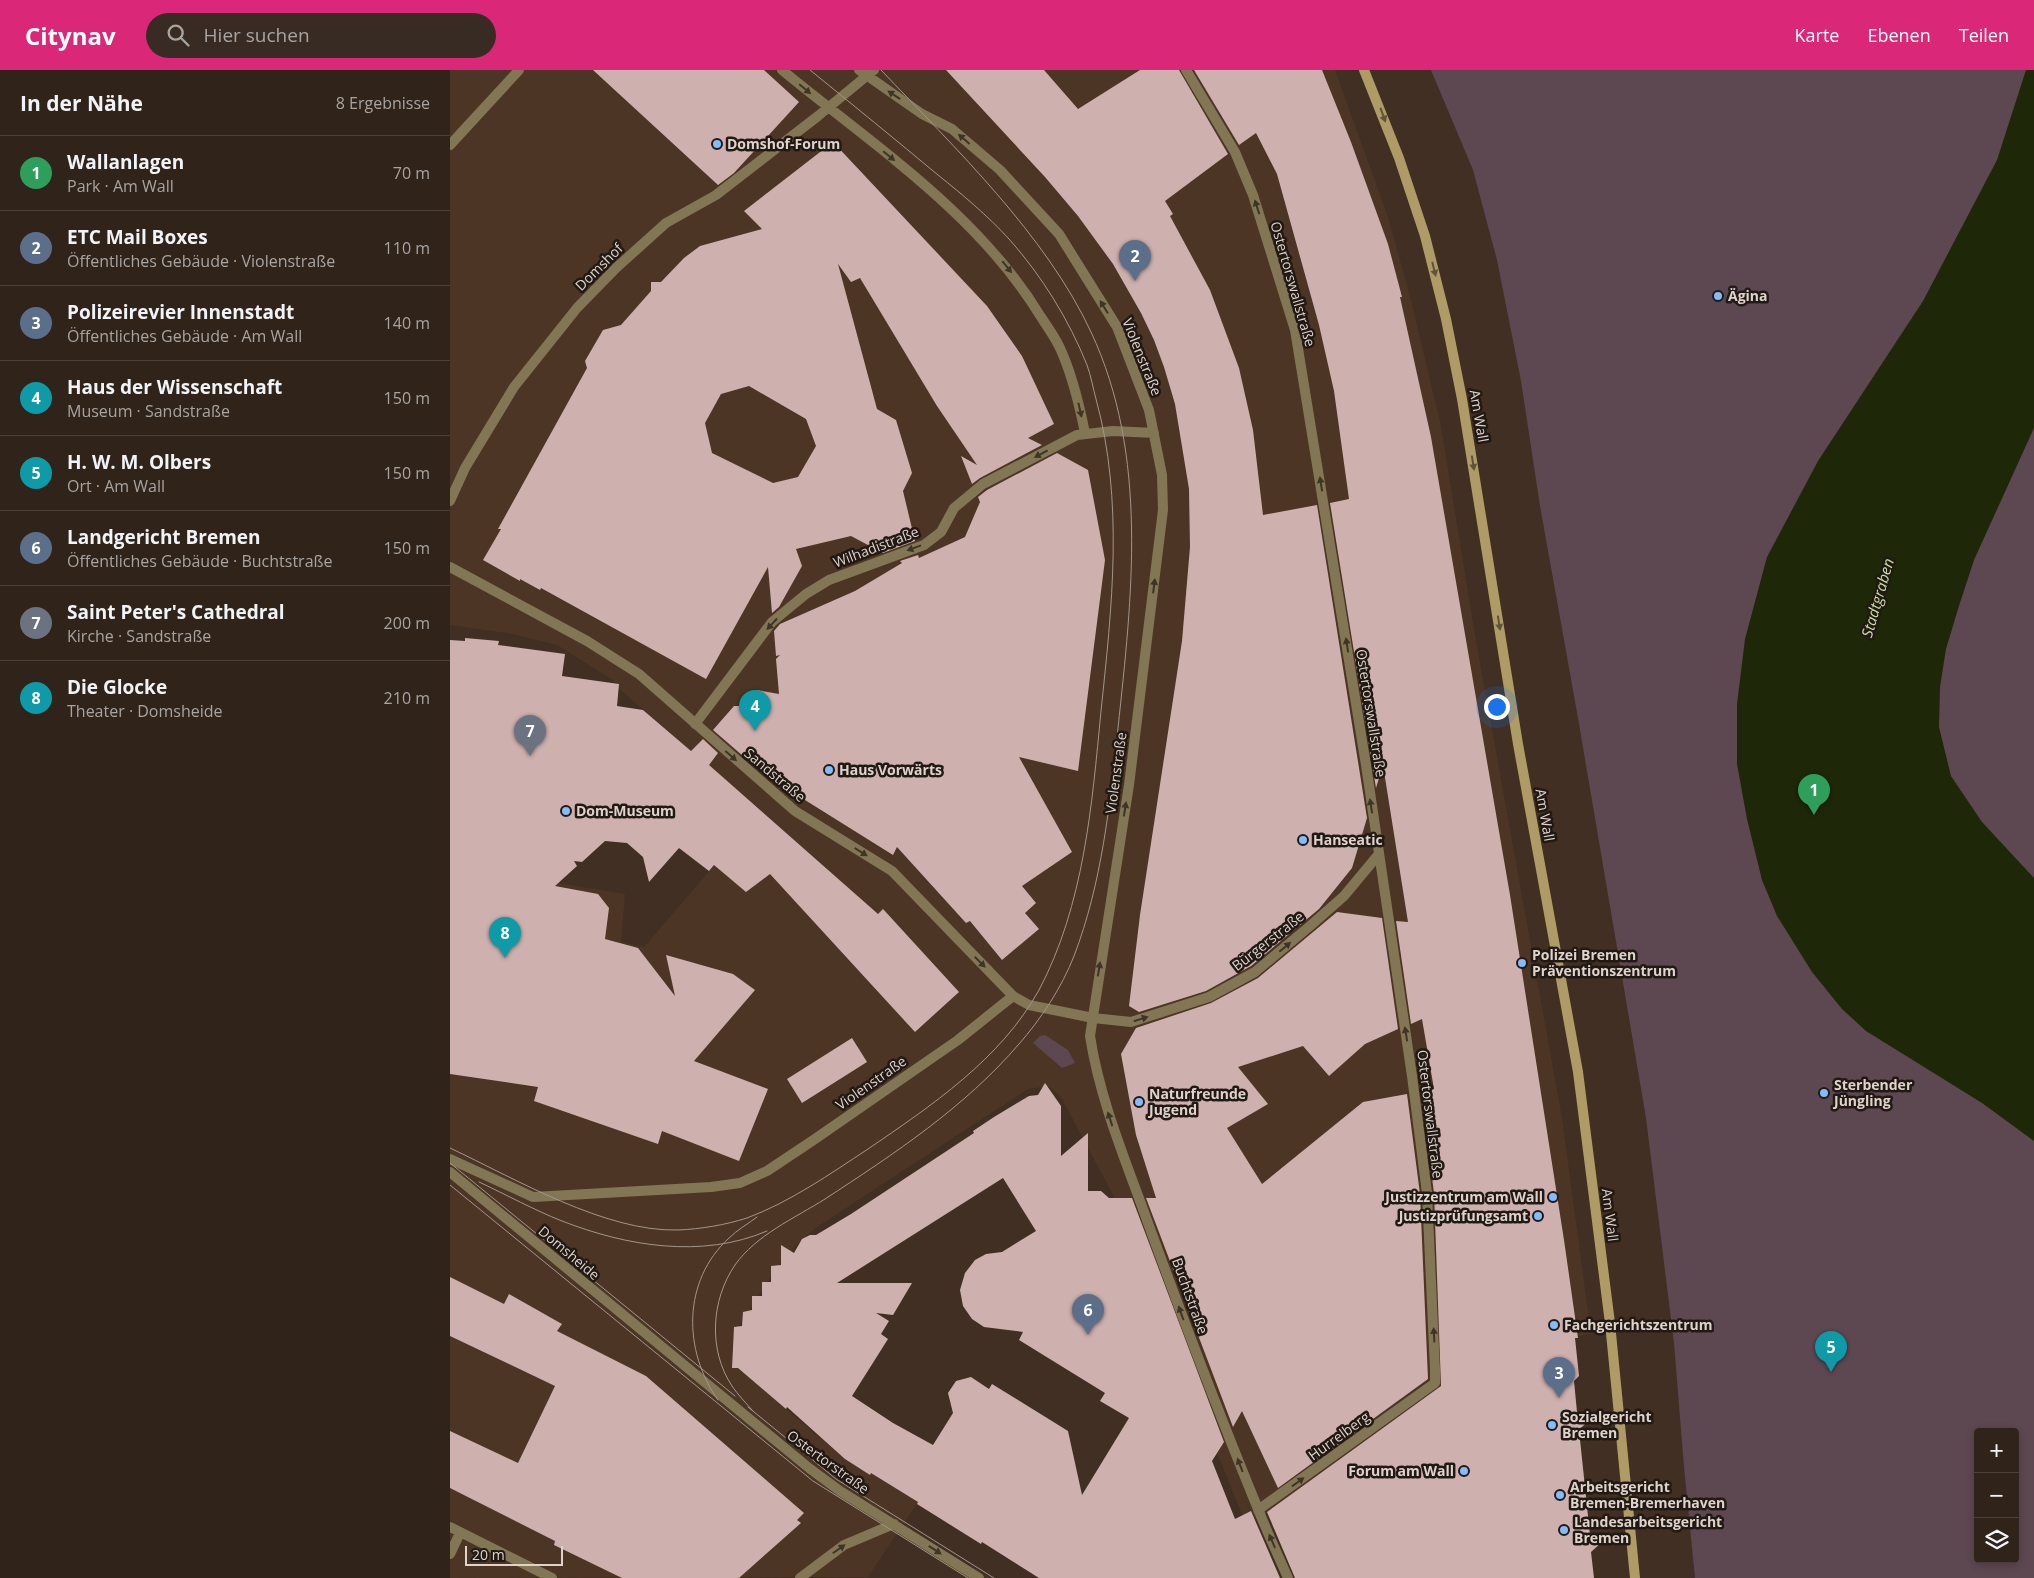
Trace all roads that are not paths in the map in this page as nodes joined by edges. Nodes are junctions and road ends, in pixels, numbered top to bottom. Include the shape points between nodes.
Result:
1 (519, 70) edge
2 (782, 70) edge
3 (1186, 70) edge
4 (1364, 70) edge
5 (866, 72) edge
6 (828, 109) junction
7 (922, 114) joint
8 (450, 145) edge
9 (1085, 433) junction
10 (1154, 433) junction
11 (450, 501) edge
12 (450, 567) edge
13 (695, 724) junction
14 (1379, 854) junction
15 (1013, 996) junction
16 (1093, 1018) junction
17 (450, 1159) edge
18 (450, 1172) edge
19 (670, 1354) joint
20 (1436, 1383) joint
21 (1258, 1510) junction
22 (894, 1524) junction
23 (450, 1527) edge
24 (460, 1532) junction
25 (450, 1554) edge
26 (552, 1578) edge
27 (800, 1578) edge
28 (979, 1578) edge
29 (1288, 1578) edge
30 (1635, 1578) edge

1 - 8 street
2 -> 6 street
14 -> 3 street, Ostertorswallstraße via 1295,330 1253,195 1235,152
4 -> 30 main road, Am Wall via 1396,149 1425,236 1462,399 1518,744 1578,1072 1610,1323
5 - 6 street, Domshof
7 -> 5 street, Domshof
6 -> 9 street via 949,206 1011,271 1059,345 1074,383
6 - 11 street, Domshof via 716,195 666,223 577,308 514,387 465,468
10 -> 7 street, Violenstraße via 1149,410 1117,327 1059,234 1000,170 952,129
9 - 10 street, Wilhadistraße
9 -> 13 street, Wilhadistraße via 983,484 954,508 941,532 924,545 829,580 806,594 772,622
16 -> 10 street, Violenstraße via 1129,785 1163,510 1162,476
12 - 13 street, Sandstraße via 587,641 639,674
13 -> 15 street, Sandstraße via 795,811 892,871
16 -> 14 street, Bürgerstraße via 1131,1022 1209,998 1255,972 1344,896
20 -> 14 street, Ostertorswallstraße via 1427,1193
15 - 16 street via 1029,1005
15 - 17 street, Violenstraße via 958,1040 767,1171 740,1182 725,1186 533,1197
21 -> 16 street, Buchtstraße via 1111,1123 1095,1069 1090,1036
18 - 19 street, Domsheide
19 - 22 street, Ostertorstraße via 809,1468
21 -> 20 street, Hurrelberg
29 -> 21 street, Buchtstraße
27 -> 22 street via 844,1545
22 -> 28 street, Ostertorstraße
23 - 24 street
24 - 25 street
24 - 26 street

